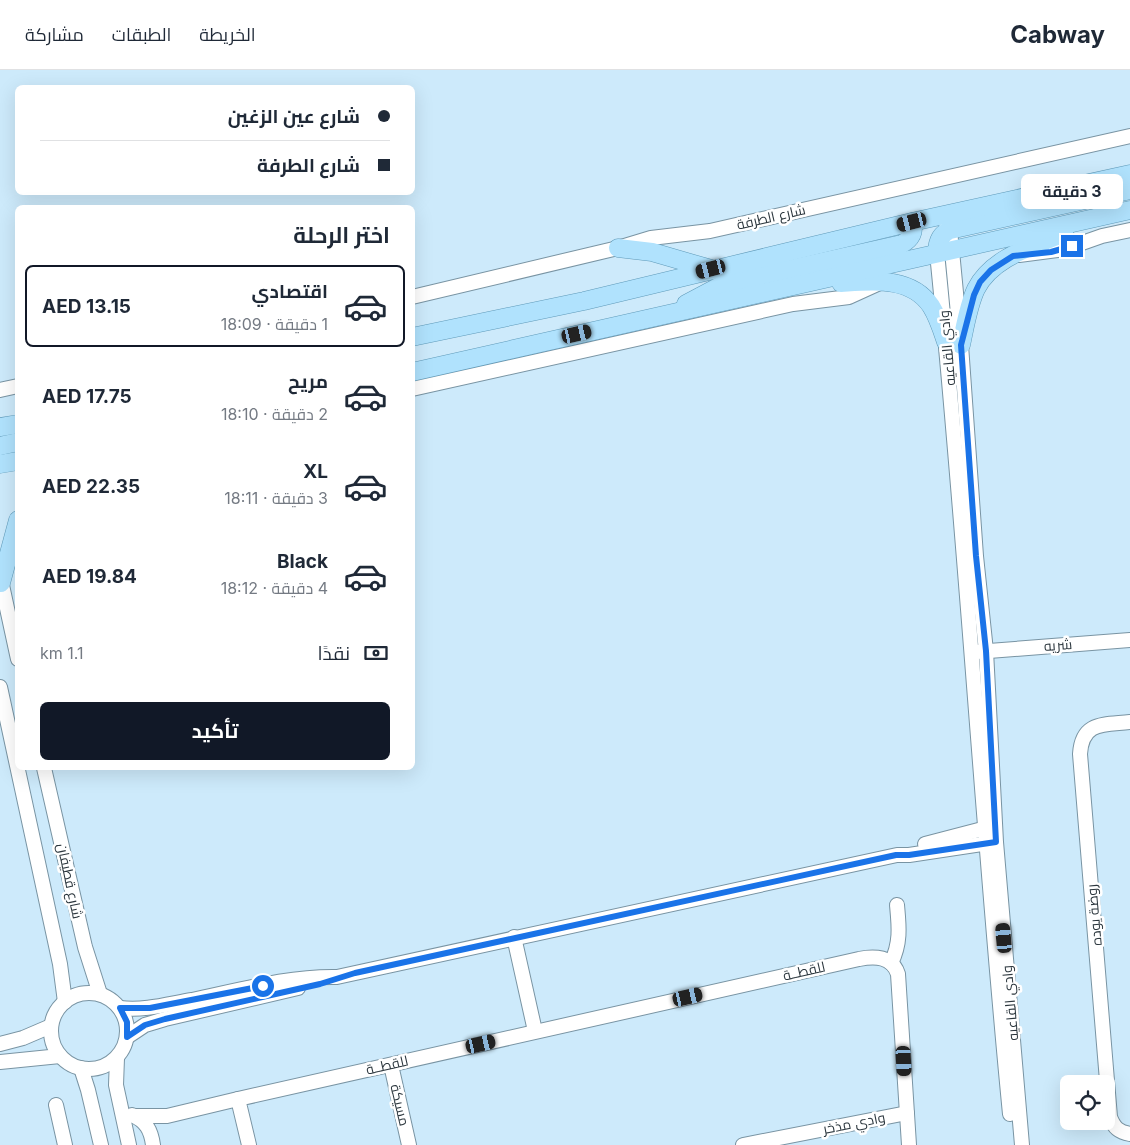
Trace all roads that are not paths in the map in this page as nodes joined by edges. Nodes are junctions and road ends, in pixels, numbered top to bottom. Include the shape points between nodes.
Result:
1 (1130, 136) edge
2 (1130, 174) edge
3 (1130, 190) edge
4 (1130, 210) edge
5 (932, 218) junction
6 (1097, 218) junction
7 (912, 222) junction
8 (950, 230) junction
9 (1130, 230) edge
10 (618, 248) junction
11 (945, 252) junction
12 (1013, 256) junction
13 (711, 269) junction
14 (882, 282) junction
15 (788, 287) junction
16 (415, 297) edge
17 (668, 314) junction
18 (415, 336) edge
19 (954, 344) junction
20 (415, 371) edge
21 (15, 387) edge
22 (415, 388) edge
23 (0, 390) edge
24 (15, 424) edge
25 (0, 427) edge
26 (15, 443) edge
27 (0, 446) edge
28 (15, 462) edge
29 (0, 464) edge
30 (15, 531) edge
31 (1, 580) edge
32 (1130, 640) edge
33 (15, 645) edge
34 (979, 652) junction
35 (0, 687) edge
36 (1130, 722) edge
37 (15, 756) edge
38 (18, 770) edge
39 (44, 770) edge
40 (990, 827) junction
41 (991, 843) junction
42 (896, 855) junction
43 (897, 905) dead end
44 (514, 937) junction
45 (891, 963) junction
46 (337, 977) junction
47 (100, 994) junction
48 (65, 1002) junction
49 (120, 1008) junction
50 (51, 1026) junction
51 (535, 1031) junction
52 (127, 1037) junction
53 (0, 1044) edge
54 (60, 1056) junction
55 (117, 1058) junction
56 (0, 1062) edge
57 (391, 1065) junction
58 (82, 1068) junction
59 (238, 1099) junction
60 (56, 1105) dead end
61 (128, 1113) junction
62 (907, 1113) junction
63 (167, 1116) junction
64 (149, 1130) junction
65 (1130, 1134) edge
66 (760, 1143) edge
67 (65, 1145) edge
68 (101, 1145) edge
69 (129, 1145) edge
70 (153, 1145) edge
71 (248, 1145) edge
72 (408, 1145) edge
73 (743, 1145) edge
74 (909, 1145) edge
75 (1013, 1145) edge
76 (1022, 1145) edge

1 - 10 street, شارع الطرفة via 710,231 651,238
2 - 5 main road
3 - 8 main road
4 - 6 main road
5 - 7 main road
5 - 8 street via 945,222
6 - 11 main road
6 - 12 main road
7 - 13 main road
7 - 17 main road via 911,236 902,244 728,283
8 - 11 main road via 939,239
9 - 12 street via 1065,249
10 - 13 main road via 652,252
10 - 16 street, شارع الطرفة
11 - 15 main road
11 - 19 street, وادي القاعيه
12 - 19 main road via 991,270 977,288
13 - 18 main road via 584,301
14 - 15 main road
14 - 19 main road via 902,285 923,297
14 - 22 street via 843,299 792,304
15 - 17 main road
17 - 20 main road
19 - 34 street, وادي القاعيه via 976,556
21 - 23 street
24 - 25 main road
26 - 27 main road
28 - 29 main road
30 - 31 main road
31 - 33 street
32 - 34 street, شريه
34 - 40 street, وادي القاعيه
35 - 37 street
36 - 65 street, روضة يوده via 1090,728 1083,738 1080,754 1110,1117 1114,1127
38 - 48 street via 60,964
39 - 47 street, شارع قطيفان via 85,947
40 - 41 street, وادي القاعيه
40 - 42 street
41 - 42 street
41 - 75 street, وادي القاعيه
41 - 76 street, وادي القاعيه
42 - 44 street
43 - 45 street via 899,937
44 - 46 street
44 - 51 street
45 - 51 street, للقطــة via 878,956 859,959
45 - 62 street via 898,974
46 - 49 street via 273,984 150,1008
46 - 52 street via 320,984 165,1019 145,1025
47 - 48 street via 83,993
47 - 49 street
48 - 50 street
49 - 52 street via 127,1022
50 - 53 street
50 - 54 street via 53,1042
51 - 57 street, للقطــة
52 - 55 street
54 - 56 street
54 - 58 street
55 - 58 street via 100,1068
55 - 61 street via 116,1085
57 - 59 street, للقطــة
57 - 72 street, مسيكة
58 - 68 street
59 - 63 street, للقطــة
59 - 71 street
60 - 67 street
61 - 63 street, للقطــة
61 - 64 street via 144,1122
61 - 69 street
62 - 66 street, وادي مذخر
62 - 74 street
63 - 64 street, للقطــة
64 - 70 street
66 - 73 street, وادي مذخر

